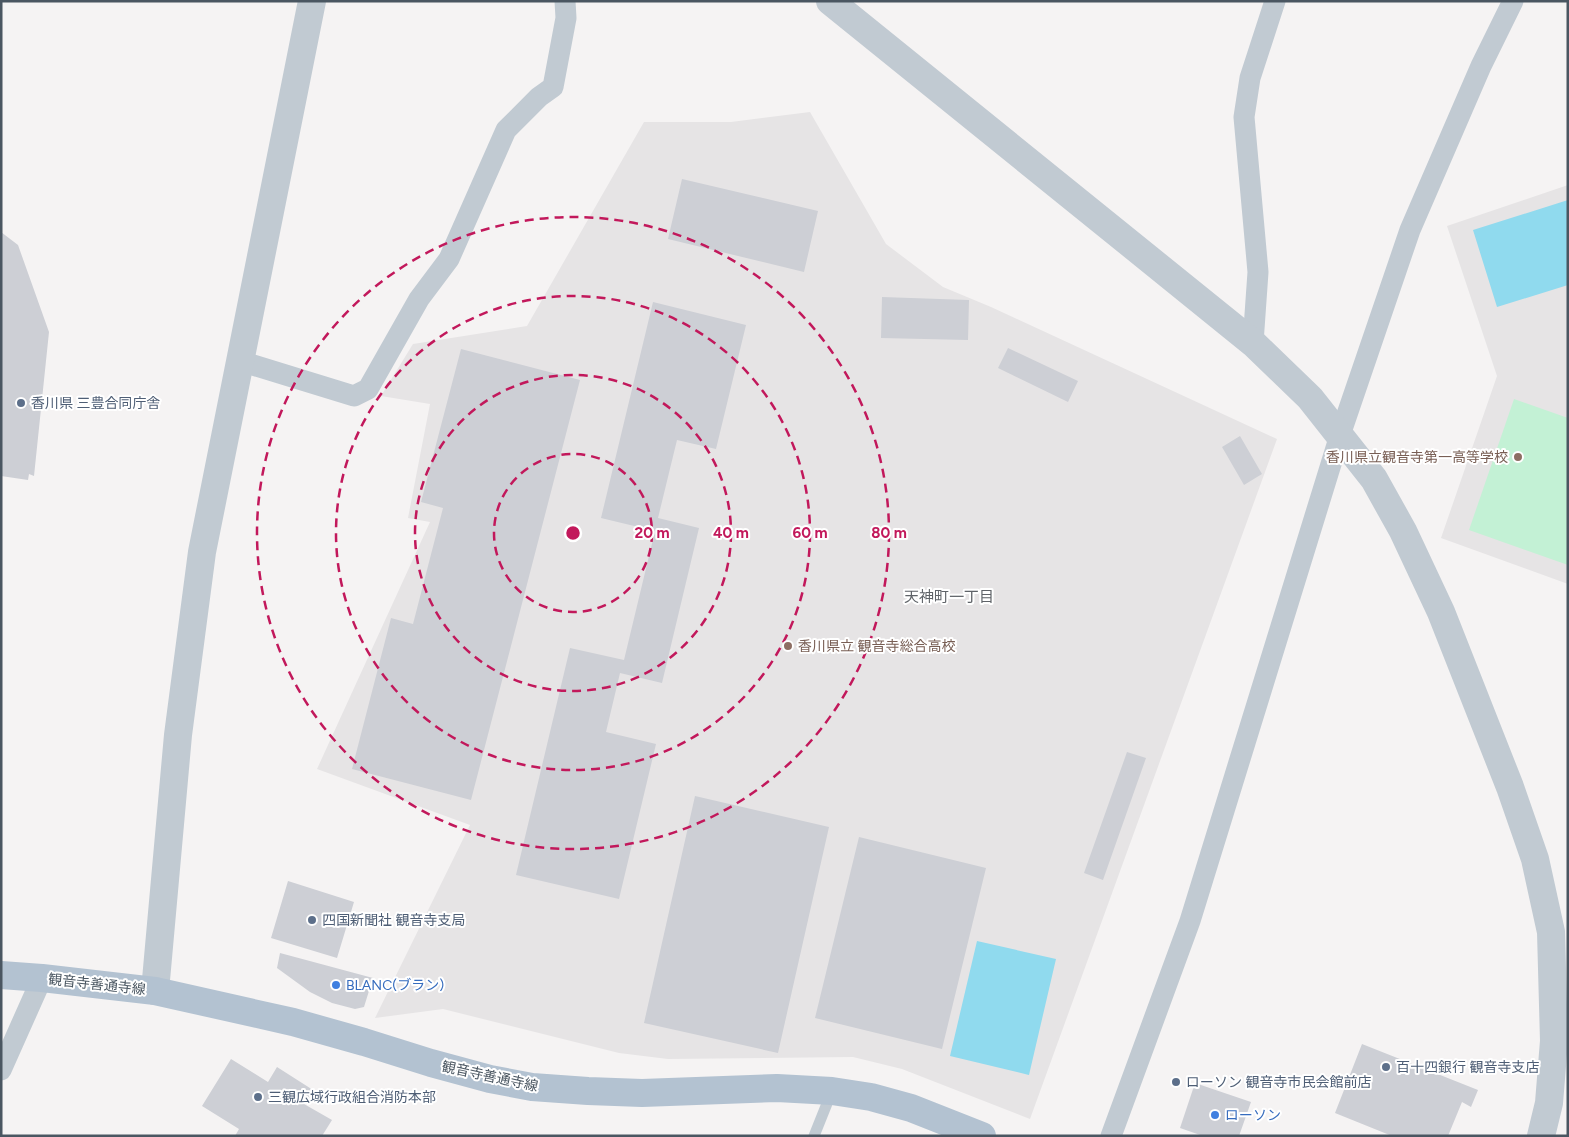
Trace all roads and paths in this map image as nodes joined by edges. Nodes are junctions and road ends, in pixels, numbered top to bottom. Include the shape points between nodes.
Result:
1 (312, 1) edge
2 (565, 1) edge
3 (830, 1) edge
4 (1275, 1) edge
5 (1513, 1) edge
6 (1253, 343) junction
7 (240, 361) junction
8 (1340, 435) junction
9 (1, 975) edge
10 (42, 978) junction
11 (155, 991) junction
12 (1, 1070) edge
13 (832, 1091) junction
14 (814, 1136) edge
15 (982, 1136) edge
16 (1111, 1136) edge
17 (1541, 1136) edge

1 - 7 street
2 - 7 street via 566,18 553,87 539,96 506,130 449,259 419,299 368,389 354,396
3 - 6 street
4 - 6 street via 1250,78 1244,116 1258,272
5 - 8 street via 1481,66 1410,230
6 - 8 street via 1310,398
7 - 11 street via 202,552 178,735
8 - 16 street via 1190,920
8 - 17 street via 1374,479 1403,531 1436,603 1510,786 1535,859 1551,932 1554,1006 1550,1094
9 - 10 main road, 観音寺善通寺線
10 - 11 main road, 観音寺善通寺線
10 - 12 street
11 - 13 main road, 観音寺善通寺線 via 293,1022 431,1063 532,1087 642,1093 777,1088
13 - 14 lane
13 - 15 main road, 観音寺善通寺線 via 871,1096

